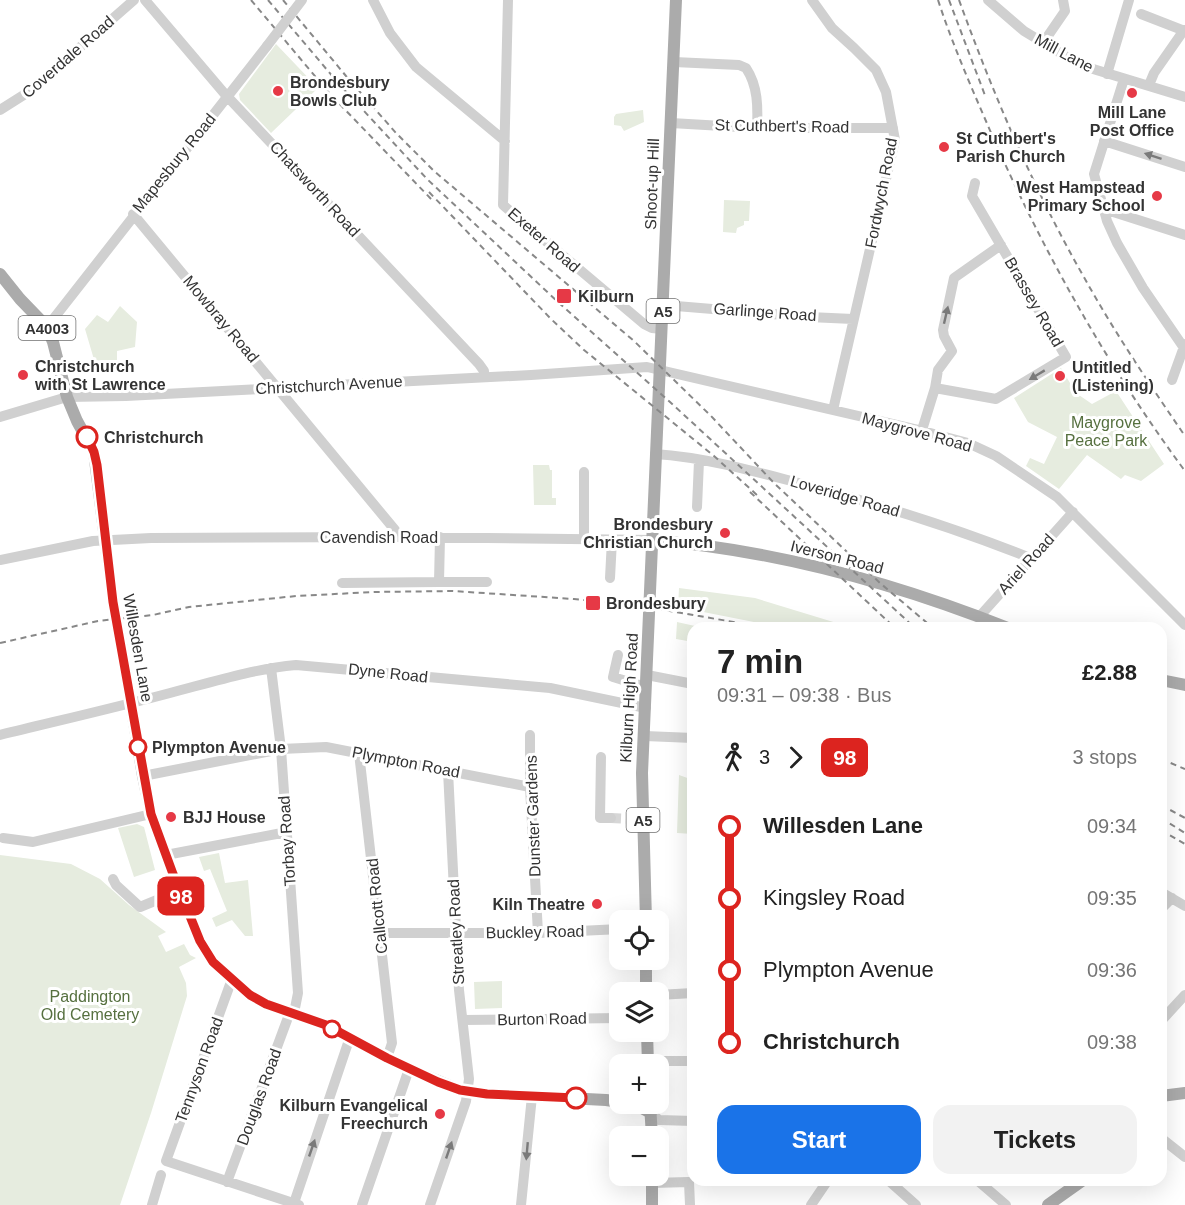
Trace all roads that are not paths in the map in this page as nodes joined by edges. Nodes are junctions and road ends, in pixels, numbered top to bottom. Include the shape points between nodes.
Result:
1 (134, 0) edge
2 (145, 0) edge
3 (302, 0) edge
4 (373, 0) edge
5 (508, 0) edge
6 (676, 0) edge
7 (812, 0) edge
8 (988, 0) edge
9 (1063, 0) edge
10 (1129, 0) edge
11 (1141, 14) dead end
12 (1184, 30) edge
13 (1043, 43) junction
14 (674, 62) junction
15 (1107, 74) junction
16 (1124, 79) junction
17 (1149, 85) junction
18 (227, 96) junction
19 (1185, 97) edge
20 (0, 110) edge
21 (671, 123) junction
22 (757, 128) junction
23 (893, 128) junction
24 (505, 141) junction
25 (1104, 141) junction
26 (1185, 167) edge
27 (975, 183) dead end
28 (1104, 208) junction
29 (134, 214) junction
30 (1185, 235) edge
31 (1001, 246) junction
32 (0, 274) edge
33 (676, 306) dead end
34 (853, 319) junction
35 (47, 327) junction
36 (662, 329) junction
37 (1184, 346) edge
38 (660, 370) junction
39 (484, 377) junction
40 (1172, 380) dead end
41 (278, 388) junction
42 (935, 388) junction
43 (67, 397) junction
44 (833, 410) junction
45 (1, 413) edge
46 (922, 430) junction
47 (655, 454) junction
48 (699, 461) junction
49 (584, 472) dead end
50 (697, 507) dead end
51 (1073, 512) junction
52 (395, 537) junction
53 (440, 537) junction
54 (584, 539) junction
55 (105, 540) junction
56 (612, 540) junction
57 (652, 540) junction
58 (1030, 558) junction
59 (0, 561) edge
60 (610, 578) dead end
61 (439, 582) junction
62 (487, 582) dead end
63 (342, 583) dead end
64 (979, 617) junction
65 (992, 622) edge
66 (1185, 625) edge
67 (618, 655) dead end
68 (271, 668) junction
69 (646, 681) junction
70 (1167, 681) edge
71 (687, 684) edge
72 (1185, 685) edge
73 (131, 702) junction
74 (646, 708) junction
75 (0, 735) edge
76 (530, 735) dead end
77 (645, 736) junction
78 (687, 738) edge
79 (281, 749) junction
80 (359, 753) junction
81 (601, 757) dead end
82 (448, 771) junction
83 (143, 776) junction
84 (530, 787) junction
85 (151, 814) junction
86 (611, 818) dead end
87 (287, 832) junction
88 (3, 837) dead end
89 (166, 855) junction
90 (113, 879) dead end
91 (179, 891) junction
92 (1167, 895) edge
93 (1172, 898) junction
94 (1167, 903) edge
95 (1185, 906) edge
96 (645, 910) edge
97 (609, 930) edge
98 (379, 933) junction
99 (538, 933) junction
100 (456, 934) junction
101 (232, 979) junction
102 (687, 993) edge
103 (669, 994) edge
104 (1185, 995) edge
105 (292, 1013) junction
106 (1167, 1014) edge
107 (609, 1018) edge
108 (464, 1020) junction
109 (350, 1037) junction
110 (387, 1058) junction
111 (687, 1061) edge
112 (669, 1062) edge
113 (409, 1069) junction
114 (468, 1092) junction
115 (1167, 1093) edge
116 (1185, 1093) edge
117 (532, 1096) junction
118 (609, 1100) edge
119 (655, 1114) edge
120 (687, 1121) edge
121 (1167, 1143) edge
122 (1185, 1157) edge
123 (161, 1175) dead end
124 (669, 1180) edge
125 (227, 1182) junction
126 (687, 1182) edge
127 (652, 1186) edge
128 (689, 1186) edge
129 (824, 1186) edge
130 (895, 1186) edge
131 (985, 1186) edge
132 (1073, 1186) edge
133 (813, 1202) edge
134 (296, 1204) edge
135 (152, 1205) edge
136 (362, 1205) edge
137 (430, 1205) edge
138 (521, 1205) edge
139 (652, 1205) edge
140 (690, 1205) edge
141 (825, 1205) edge
142 (916, 1205) edge
143 (1006, 1205) edge
144 (1048, 1205) edge

1 - 20 street, Coverdale Road via 30,91
2 - 18 street, Chatsworth Road
3 - 18 street, Mapesbury Road, bridge
4 - 24 street via 390,33 416,67
5 - 24 street, Exeter Road
6 - 14 main road, Shoot-up Hill / A5
7 - 23 street, Fordwych Road via 832,28 876,70 886,92
8 - 13 street, Mill Lane
9 - 13 street via 1065,11
10 - 15 street
11 - 12 street
12 - 17 street
13 - 15 street, Mill Lane via 1080,65
14 - 21 main road, Shoot-up Hill / A5
14 - 22 street via 747,68 758,103
15 - 16 street, Mill Lane
16 - 17 street, Mill Lane
16 - 25 street
17 - 19 street, Mill Lane
18 - 29 street, Mapesbury Road
18 - 39 street, Chatsworth Road via 479,364
21 - 22 street, St Cuthbert's Road
21 - 36 main road, Shoot-up Hill / A5
22 - 23 street, St Cuthbert's Road
23 - 34 street, Fordwych Road via 895,140
24 - 36 street, Exeter Road via 503,205 507,210 648,327
26 -> 25 street
25 - 28 street via 1094,174
27 - 31 street, Brassey Road via 972,196
28 - 30 street
28 - 37 street via 1112,232 1143,288
29 - 35 street, Mapesbury Road
29 - 41 street, Mowbray Road
42 -> 31 street via 938,370 952,351 943,330 954,278
31 -> 42 street, Brassey Road via 1066,357 996,399
32 - 35 main road, Willesden Lane / A4003
33 - 34 street, Garlinge Road
34 - 44 street, Fordwych Road
35 - 43 main road, Willesden Lane / A4003
36 - 38 main road, Shoot-up Hill / A5
37 - 40 street
38 - 39 street, Christchurch Avenue via 647,367
38 - 44 street, Maygrove Road
38 - 47 main road, Kilburn High Road / A5
39 - 41 street, Christchurch Avenue
41 - 43 street, Christchurch Avenue
41 - 52 street, Mowbray Road via 395,530
42 - 46 street
43 - 45 street, Christchurch Avenue
43 - 55 main road, Willesden Lane / A4003 via 94,452
44 - 46 street, Maygrove Road
46 - 51 street, Maygrove Road via 996,456
47 - 48 street, Loveridge Road
47 - 57 main road, Kilburn High Road / A5
48 - 50 street
48 - 58 street, Loveridge Road via 851,496 973,535
49 - 54 street
51 - 58 street, Ariel Road
51 - 66 street, Maygrove Road
52 - 53 street, Cavendish Road
52 - 55 street, Cavendish Road
53 - 54 street, Cavendish Road
53 - 61 street
54 - 56 street, Cavendish Road
55 - 59 street, Cavendish Road
55 - 73 main road, Willesden Lane / A4003, bridge
56 - 57 street, Cavendish Road
56 - 60 street
57 - 64 main road, Iverson Road via 809,565 918,595
57 - 69 main road, Kilburn High Road / A5
58 - 64 street, Ariel Road
61 - 62 street
61 - 63 street
64 - 65 main road, Iverson Road
67 - 69 street via 613,677
68 - 73 street, Dyne Road
68 - 74 street, Dyne Road via 310,665 550,688
68 - 79 street, Torbay Road
69 - 71 street
69 - 74 main road, Kilburn High Road / A5
70 - 72 main road
73 - 75 street, Dyne Road
73 - 83 main road, Willesden Lane / A4003
74 - 77 main road, Kilburn High Road / A5
76 - 84 street, Dunster Gardens
77 - 78 street
77 - 96 main road, Kilburn High Road / A5 via 638,819
79 - 80 street, Plympton Road via 326,747
79 - 83 street
79 - 87 street, Torbay Road
80 - 82 street, Plympton Road
80 - 98 street, Callcott Road
81 - 86 street via 600,818
82 - 84 street, Plympton Road
82 - 100 street, Streatley Road
83 - 85 main road, Willesden Lane / A4003
84 - 99 street, Dunster Gardens
85 - 88 street via 33,842
85 - 89 main road, Willesden Lane / A4003
87 - 89 street
87 - 105 street, Torbay Road via 298,993
89 - 91 main road, Willesden Lane / A4003
90 - 91 street via 140,907
91 - 101 main road, Willesden Lane / A4003 via 200,941 213,962
92 - 93 street
93 - 94 street
93 - 95 street
97 - 99 street, Buckley Road
98 - 100 street, Buckley Road
98 - 110 street, Callcott Road via 392,1043
99 - 100 street, Buckley Road
100 - 108 street, Streatley Road
101 - 105 main road, Willesden Lane / A4003 via 250,995
101 - 125 street, Tennyson Road via 166,1161
102 - 103 street
104 - 106 street
105 - 109 main road, Willesden Lane / A4003
105 - 125 street, Douglas Road
107 - 108 street, Burton Road
108 - 114 street, Streatley Road
109 - 110 main road, Willesden Lane / A4003
134 -> 109 street
110 - 113 main road, Willesden Lane / A4003
111 - 112 street
113 - 114 main road, Willesden Lane / A4003
113 - 136 street
114 - 117 main road, Willesden Lane / A4003
137 -> 114 street, Streatley Road
115 - 116 main road
117 - 118 main road, Willesden Lane / A4003
117 -> 138 street
119 - 120 street via 659,1120
121 - 122 street
123 - 135 street
124 - 126 street
125 - 134 street
127 - 139 main road
128 - 140 street
129 - 133 street
130 - 142 street
131 - 143 street
132 - 144 main road
133 - 141 street

